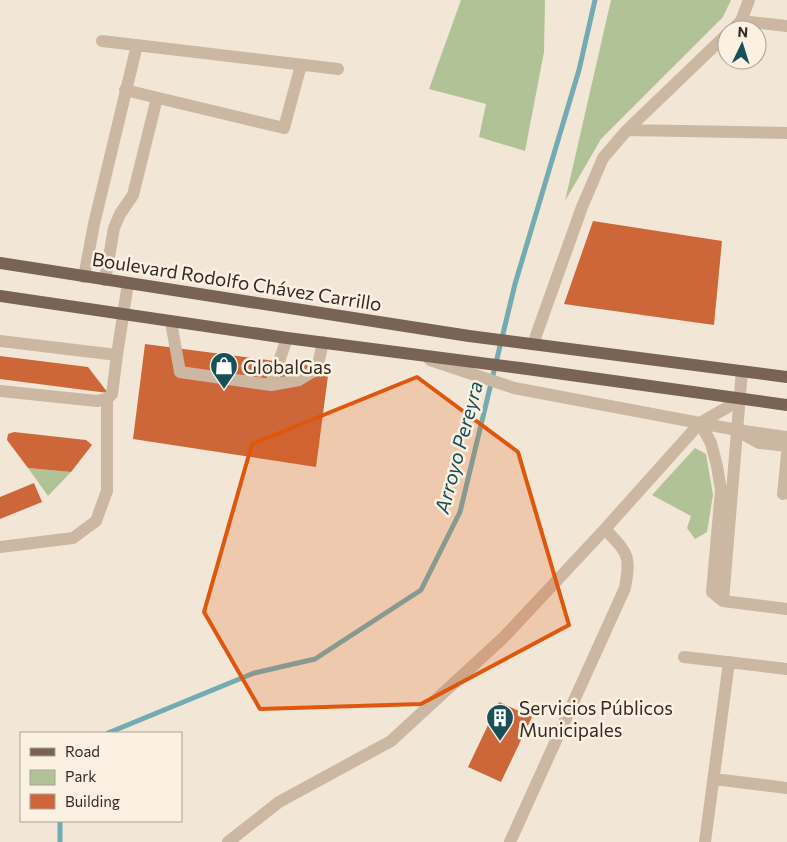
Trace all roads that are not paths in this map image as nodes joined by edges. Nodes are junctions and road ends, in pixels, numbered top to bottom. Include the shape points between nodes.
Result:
1 (749, 0) edge
2 (741, 20) edge
3 (767, 24) edge
4 (787, 26) edge
5 (102, 41) dead end
6 (717, 44) edge
7 (137, 45) junction
8 (301, 65) junction
9 (338, 69) dead end
10 (126, 90) junction
11 (158, 98) junction
12 (627, 130) junction
13 (787, 132) edge
14 (0, 263) edge
15 (84, 277) junction
16 (105, 280) junction
17 (128, 283) junction
18 (0, 296) edge
19 (123, 315) junction
20 (171, 322) junction
21 (287, 338) junction
22 (0, 341) edge
23 (323, 342) junction
24 (528, 344) junction
25 (117, 355) junction
26 (456, 364) junction
27 (742, 371) junction
28 (787, 377) edge
29 (271, 385) junction
30 (0, 391) edge
31 (107, 399) junction
32 (740, 400) junction
33 (787, 405) edge
34 (700, 423) junction
35 (737, 430) junction
36 (787, 437) edge
37 (787, 446) edge
38 (787, 454) edge
39 (783, 494) dead end
40 (605, 529) junction
41 (0, 547) edge
42 (723, 601) junction
43 (787, 609) edge
44 (684, 657) dead end
45 (729, 662) junction
46 (787, 669) edge
47 (714, 779) junction
48 (787, 788) edge
49 (228, 842) edge
50 (510, 842) edge
51 (705, 842) edge

1 - 2 street
3 - 4 street
5 - 7 street
6 - 12 street
7 - 8 street
7 - 10 street
8 - 9 street
8 - 11 street via 284,128
10 - 11 street
10 - 15 street
11 - 16 street via 133,195 114,228
12 - 13 street
12 - 24 street via 603,158
14 - 15 main road, Boulevard Rodolfo Chávez Carrillo
15 - 16 main road, Boulevard Rodolfo Chávez Carrillo
16 - 17 main road, Boulevard Rodolfo Chávez Carrillo
17 - 19 street
17 - 24 main road, Boulevard Rodolfo Chávez Carrillo
18 - 19 main road
19 - 20 main road
19 - 25 street
20 - 21 main road
20 - 29 street via 180,372
21 - 23 main road
21 - 29 street
22 - 25 street
23 - 26 main road
23 - 29 street via 317,369 299,380
24 - 27 main road
25 - 31 street via 112,394
26 - 32 main road via 520,368
26 - 34 street via 514,388
27 - 28 main road
27 - 32 street
30 - 31 street via 97,401
31 - 41 street via 107,491 96,521 73,538
32 - 33 main road
32 - 34 street
32 - 35 street
34 - 35 street
34 - 40 street
34 - 42 street via 718,466 721,490 712,592
35 - 36 street
35 - 37 street via 759,443
35 - 42 street
38 - 39 street
40 - 49 street via 503,638 391,741 279,802
40 - 50 street via 624,550 629,564 625,588
42 - 43 street
44 - 45 street
45 - 46 street
45 - 47 street
47 - 48 street
47 - 51 street

